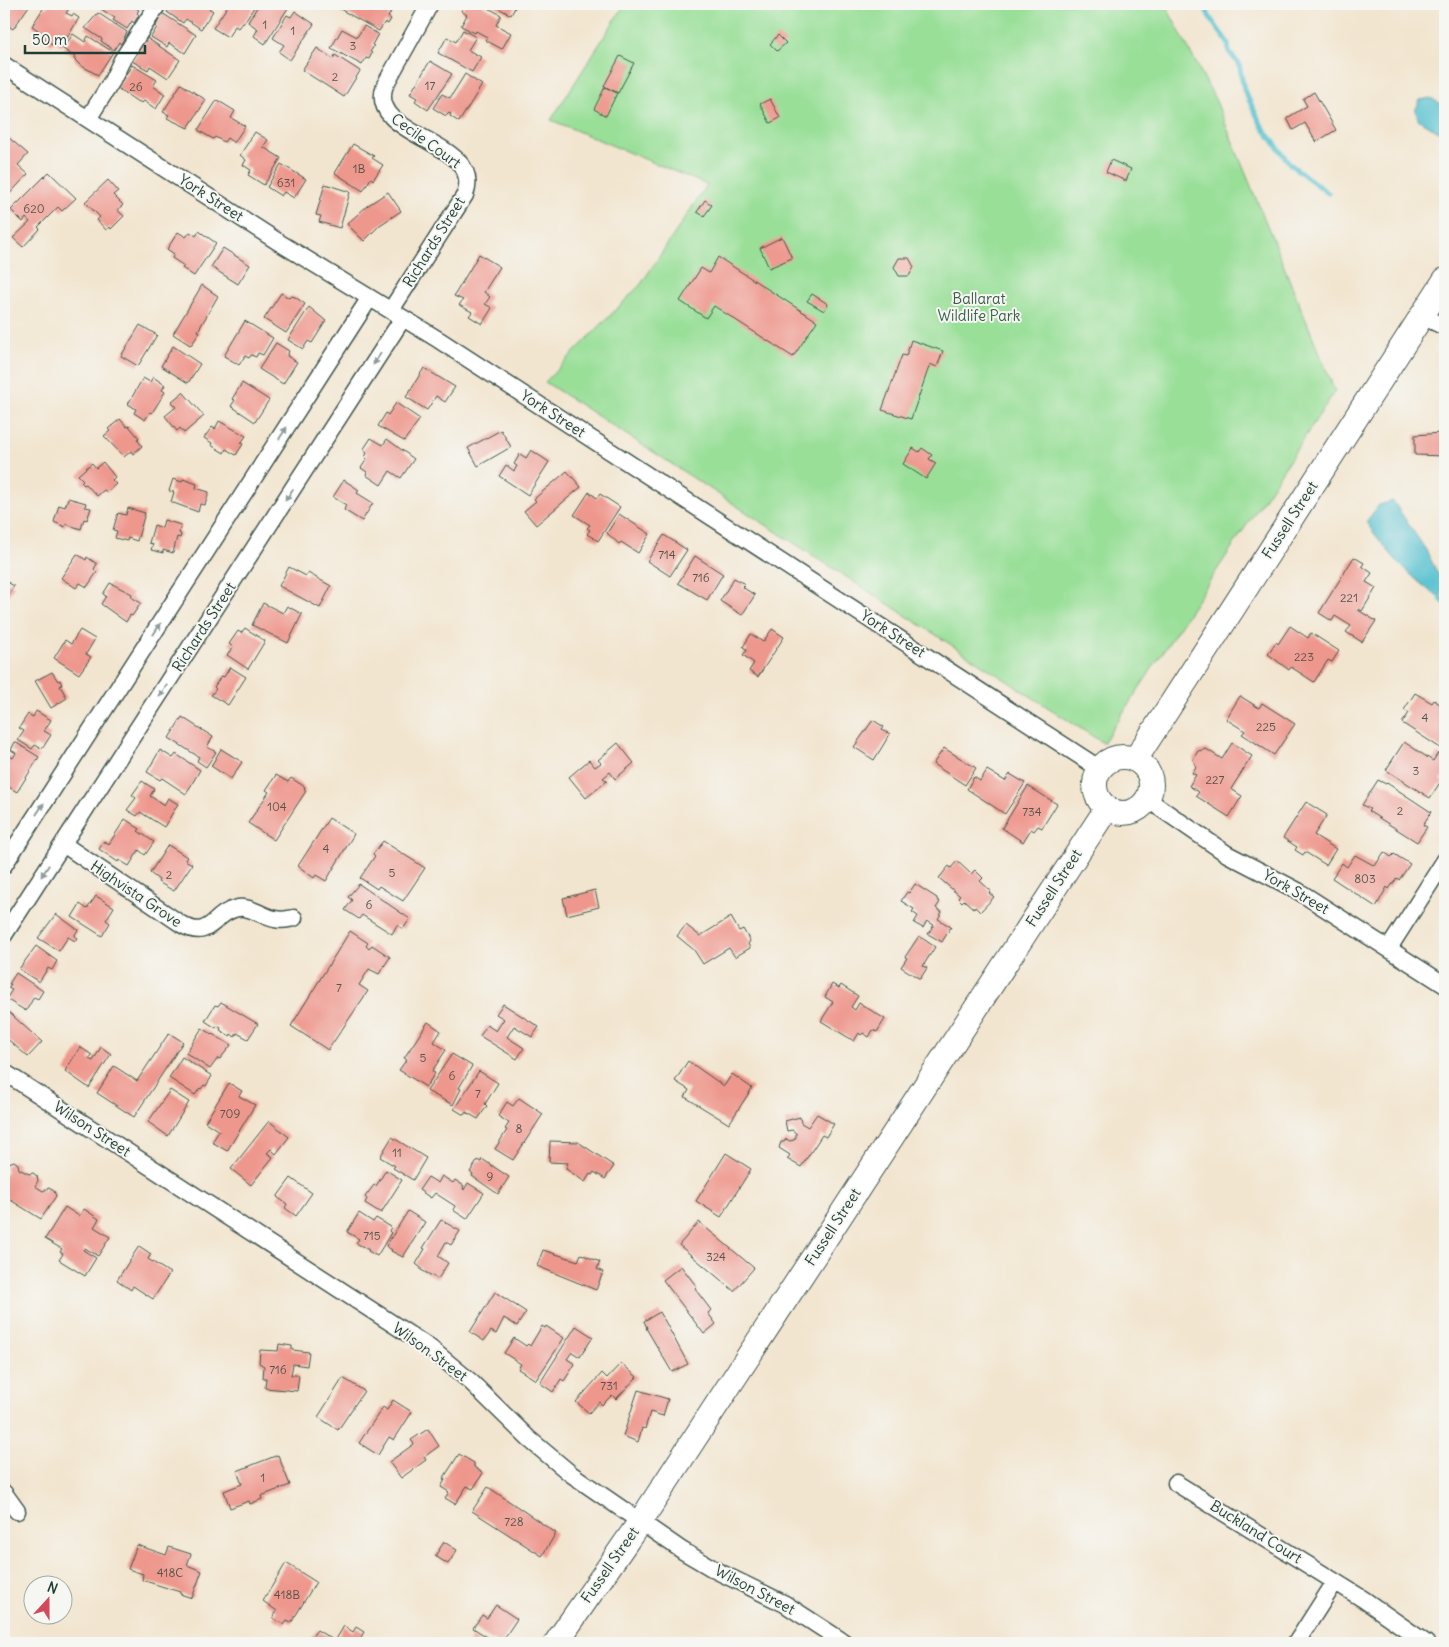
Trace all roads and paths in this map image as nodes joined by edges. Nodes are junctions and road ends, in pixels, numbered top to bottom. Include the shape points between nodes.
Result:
1 (158, 4) edge
2 (430, 4) edge
3 (4, 64) edge
4 (85, 117) junction
5 (465, 170) joint
6 (1445, 280) edge
7 (370, 299) junction
8 (397, 314) junction
9 (1422, 316) junction
10 (1445, 327) edge
11 (1135, 760) junction
12 (1100, 769) junction
13 (1147, 799) junction
14 (1107, 808) junction
15 (63, 844) junction
16 (1445, 860) edge
17 (4, 864) edge
18 (294, 918) dead end
19 (4, 935) edge
20 (1389, 948) junction
21 (1445, 985) edge
22 (4, 1072) edge
23 (1176, 1482) dead end
24 (4, 1493) edge
25 (17, 1510) dead end
26 (640, 1522) junction
27 (1336, 1582) junction
28 (556, 1643) edge
29 (846, 1643) edge
30 (1296, 1643) edge
31 (1426, 1643) edge

1 - 4 street via 122,60 109,74
2 - 5 street, Cecile Court via 385,85 383,102 390,116 451,156
3 - 4 street, York Street
4 - 7 street, York Street
5 - 8 street, Richards Street via 468,184 464,195
6 - 9 street, Fussell Street
7 - 8 street, York Street
17 -> 7 street
8 - 12 street, York Street
8 -> 15 street, Richards Street
9 - 10 street
9 - 11 street, Fussell Street
11 - 12 street via 1128,757 1112,759
11 - 13 street via 1142,764 1150,777
12 - 14 street via 1096,777 1096,794
13 - 14 street via 1129,812
13 - 20 street, York Street via 1227,854 1298,891
14 - 26 street, Fussell Street
15 - 18 street, Highvista Grove via 194,930 201,930 223,914 240,908 274,919
15 -> 19 street, Richards Street
16 - 20 street
20 - 21 street, York Street
22 - 26 street, Wilson Street via 430,1348 472,1382 547,1456
23 - 27 street, Buckland Court
24 - 25 street
26 - 28 street, Fussell Street
26 - 29 street, Wilson Street via 717,1570 785,1604
27 - 30 street
27 - 31 street, Buckland Court

